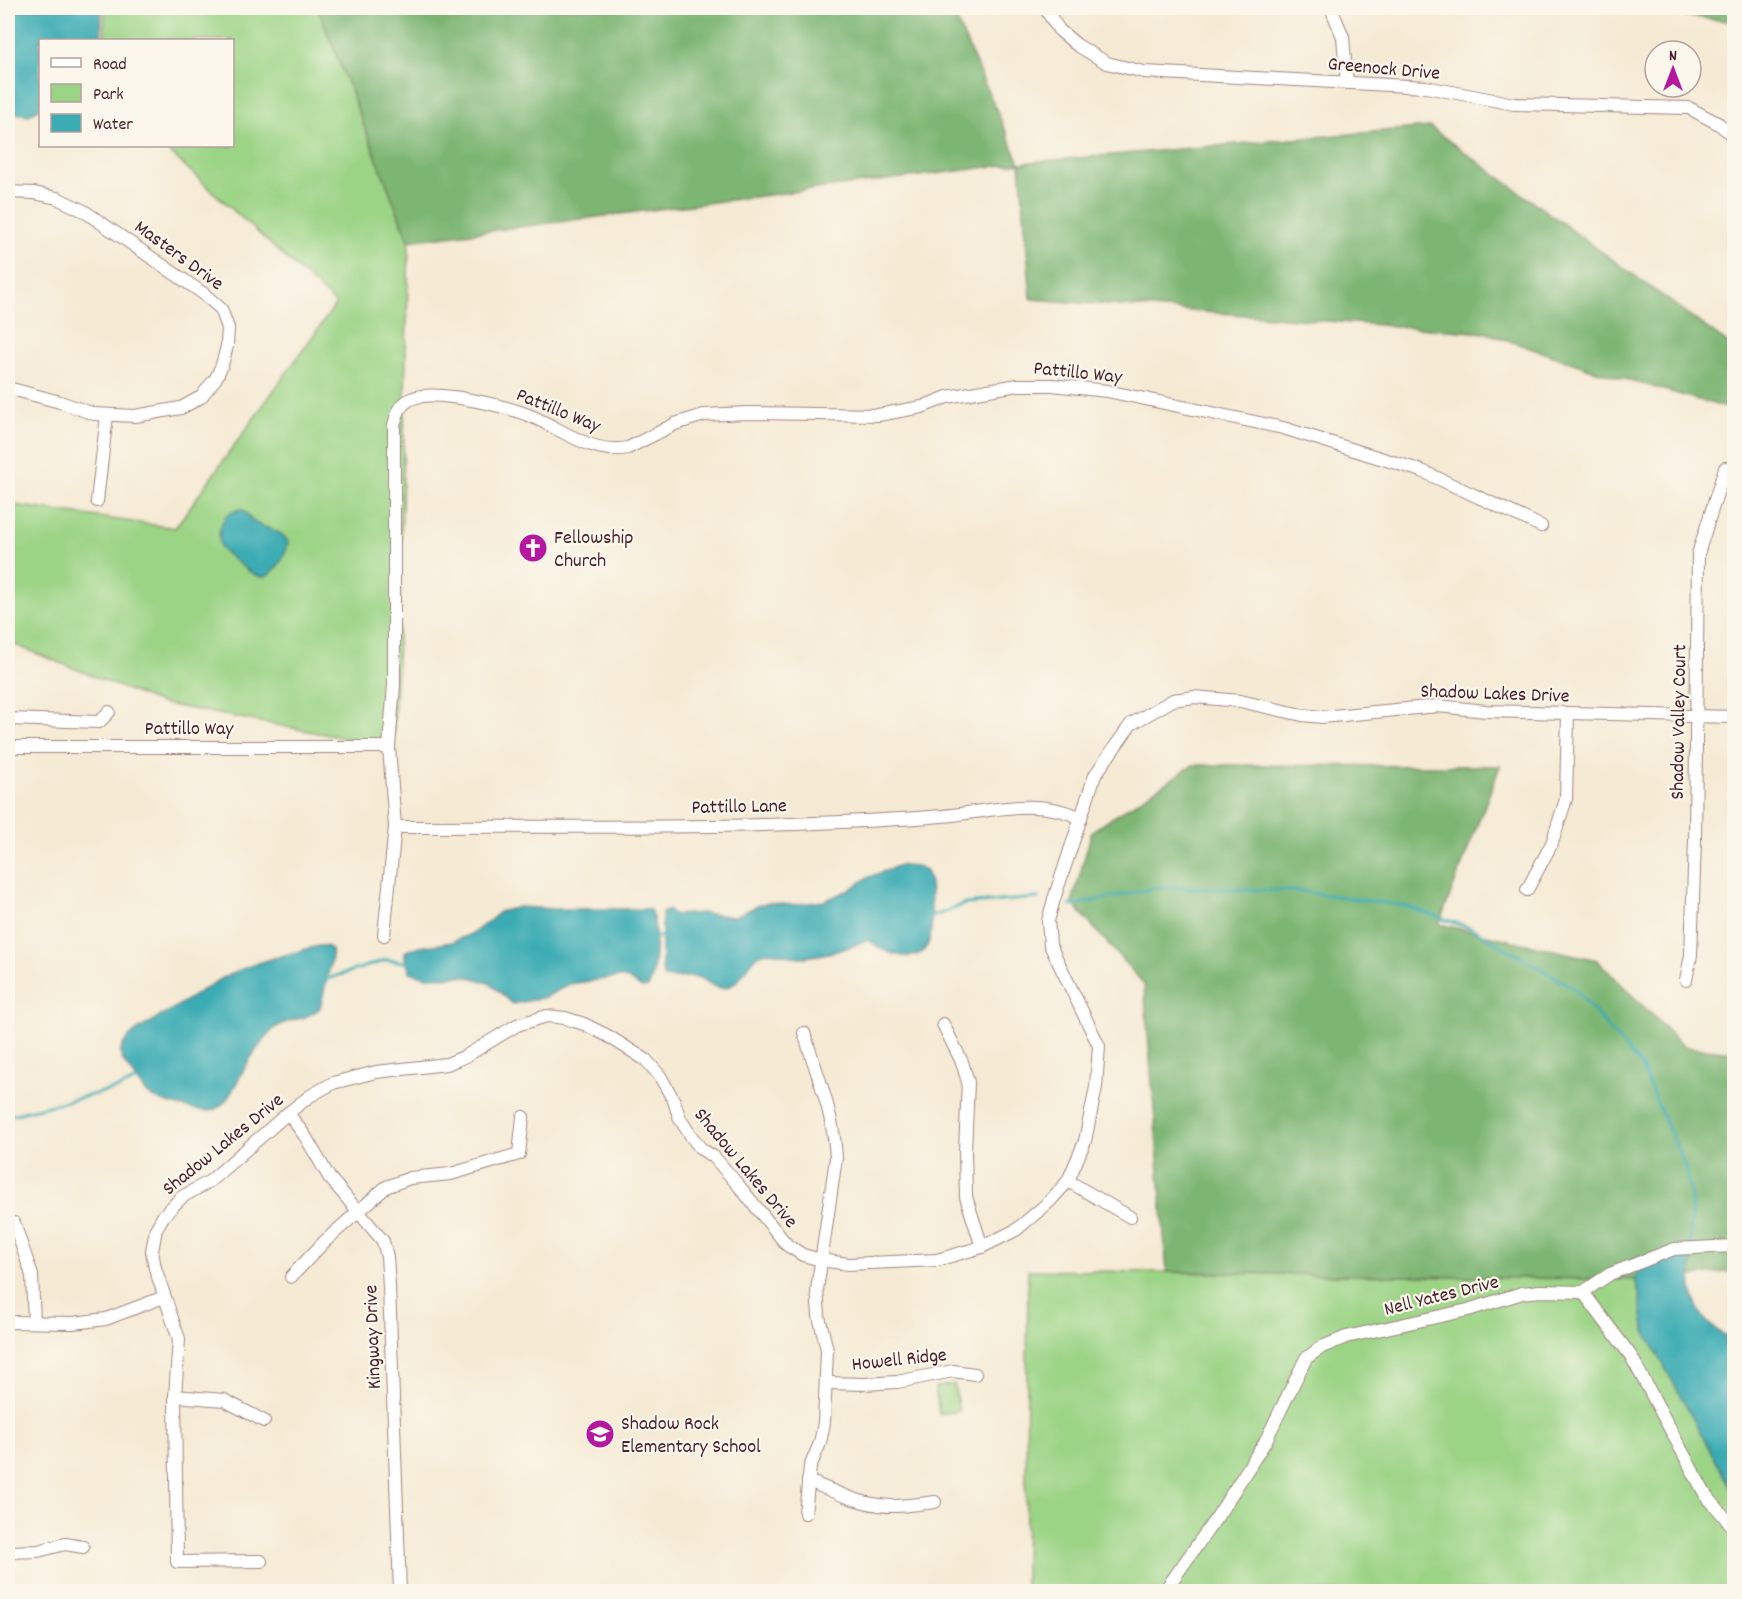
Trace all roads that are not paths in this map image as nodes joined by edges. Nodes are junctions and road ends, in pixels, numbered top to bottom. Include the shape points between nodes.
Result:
1 (1045, 8) edge
2 (1331, 8) edge
3 (1347, 83) junction
4 (1734, 136) edge
5 (8, 192) edge
6 (8, 388) edge
7 (108, 415) junction
8 (1725, 468) dead end
9 (97, 501) dead end
10 (1541, 526) dead end
11 (109, 712) dead end
12 (1568, 714) junction
13 (1696, 717) junction
14 (1734, 717) edge
15 (8, 719) edge
16 (8, 747) edge
17 (389, 747) junction
18 (1081, 818) junction
19 (395, 827) junction
20 (1527, 890) dead end
21 (384, 935) dead end
22 (1686, 980) dead end
23 (944, 1024) dead end
24 (804, 1033) dead end
25 (288, 1113) junction
26 (524, 1117) dead end
27 (1068, 1181) junction
28 (358, 1211) junction
29 (1130, 1217) dead end
30 (14, 1223) dead end
31 (1734, 1246) edge
32 (982, 1247) junction
33 (821, 1260) junction
34 (291, 1277) dead end
35 (1583, 1292) junction
36 (164, 1297) junction
37 (8, 1322) edge
38 (34, 1322) junction
39 (975, 1374) dead end
40 (827, 1383) junction
41 (175, 1396) junction
42 (264, 1420) dead end
43 (808, 1481) junction
44 (935, 1502) dead end
45 (805, 1514) dead end
46 (1734, 1528) edge
47 (83, 1547) dead end
48 (8, 1552) edge
49 (261, 1560) dead end
50 (400, 1592) edge
51 (1164, 1592) edge

1 - 3 street, Greenock Drive via 1059,30 1107,63 1144,72
2 - 3 street via 1344,37
3 - 4 street, Greenock Drive via 1426,87 1514,105 1689,108
5 - 7 street, Masters Drive via 57,198 84,211 221,309 228,328 227,346 216,378 201,397 181,408 135,416
6 - 7 street, Masters Drive
7 - 9 street
8 - 13 street, Shadow Valley Court via 1698,554
10 - 17 street, Pattillo Way via 1422,471 1293,431 1096,390 1018,385 878,415 704,415 616,451 500,406 449,396 422,396 403,404 394,425 394,685
11 - 15 street via 99,722
12 - 13 street, Shadow Lakes Drive
12 - 18 street, Shadow Lakes Drive via 1438,706 1322,717 1240,701 1194,697 1173,700 1131,724 1095,775
12 - 20 street via 1566,799 1552,843
13 - 14 street, Shadow Lakes Drive
13 - 22 street, Shadow Valley Court via 1691,955
16 - 17 street, Pattillo Way
17 - 19 street
18 - 19 street, Pattillo Lane via 1040,806 942,816 765,825
18 - 27 street, Shadow Lakes Drive via 1048,921 1050,945 1099,1046 1096,1087 1085,1141
19 - 21 street
23 - 32 street via 968,1083 966,1197
24 - 33 street via 831,1113 835,1139 836,1158
25 - 28 street, Kingway Drive via 323,1169
25 - 33 street, Shadow Lakes Drive via 333,1083 376,1072 447,1064 517,1025 547,1016 565,1018 608,1036 646,1060 660,1076 680,1119 701,1149 714,1157 787,1245
25 - 36 street, Shadow Lakes Drive via 164,1215 156,1229 152,1251
26 - 28 street via 519,1154 451,1174 403,1180 386,1187
27 - 29 street
27 - 32 street, Shadow Lakes Drive via 1016,1230
28 - 34 street
28 - 50 street, Kingway Drive via 383,1241 387,1257
30 - 38 street via 32,1275
31 - 35 street via 1674,1249 1610,1274
32 - 33 street, Shadow Lakes Drive via 937,1260 848,1264
33 - 40 street via 817,1290 827,1350
35 - 46 street via 1631,1356 1699,1486
35 - 51 street, Nell Yates Drive via 1522,1293 1468,1310 1346,1336 1306,1358 1265,1442
36 - 38 street via 106,1319
36 - 41 street, Shadow Lakes Drive via 179,1339
37 - 38 street
39 - 40 street, Howell Ridge via 953,1371 897,1382
40 - 43 street via 820,1443
41 - 42 street via 224,1400
41 - 49 street, Shadow Lakes Drive via 177,1562
43 - 44 street via 879,1505
43 - 45 street
47 - 48 street via 65,1544 38,1551

